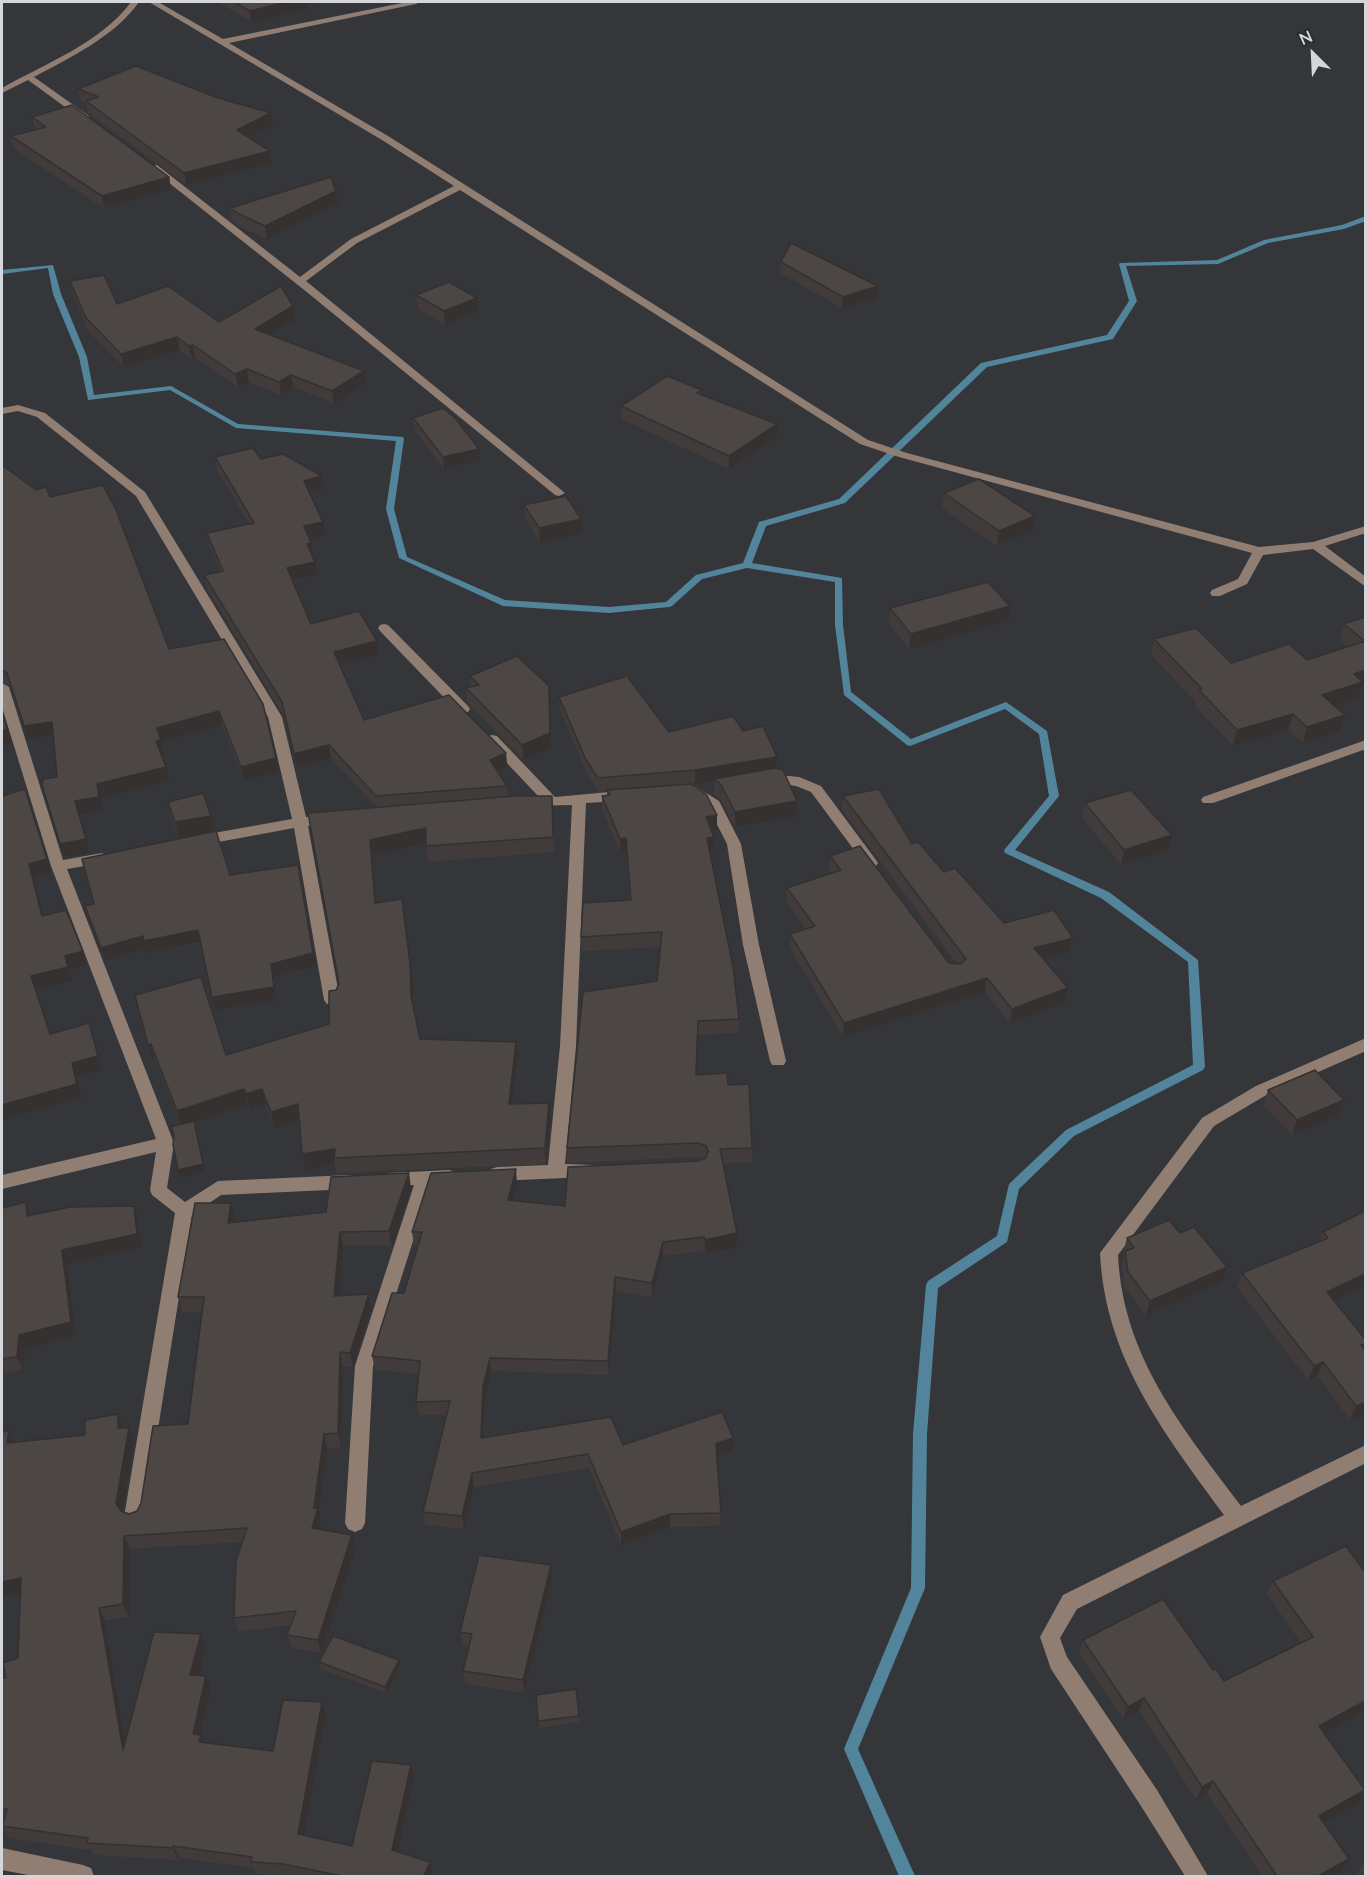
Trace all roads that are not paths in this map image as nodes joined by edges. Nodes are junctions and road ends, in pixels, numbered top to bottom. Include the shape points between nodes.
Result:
1 (135, 2) edge
2 (153, 2) edge
3 (416, 2) edge
4 (222, 42) junction
5 (27, 76) junction
6 (2, 91) edge
7 (95, 124) edge
8 (142, 158) edge
9 (461, 186) junction
10 (299, 282) junction
11 (2, 411) edge
12 (559, 494) dead end
13 (1365, 529) edge
14 (1317, 546) junction
15 (1259, 551) junction
16 (1365, 584) edge
17 (1216, 593) dead end
18 (384, 628) dead end
19 (2, 687) edge
20 (1365, 744) edge
21 (752, 781) edge
22 (717, 787) edge
23 (695, 791) junction
24 (678, 792) edge
25 (635, 795) edge
26 (579, 800) junction
27 (1208, 800) dead end
28 (552, 802) junction
29 (518, 804) edge
30 (346, 818) edge
31 (300, 822) junction
32 (185, 843) edge
33 (116, 855) edge
34 (58, 866) junction
35 (882, 878) edge
36 (332, 999) edge
37 (1365, 1044) edge
38 (778, 1062) dead end
39 (166, 1143) junction
40 (603, 1170) edge
41 (556, 1171) junction
42 (484, 1175) edge
43 (460, 1176) edge
44 (425, 1178) junction
45 (2, 1182) edge
46 (184, 1211) junction
47 (1365, 1453) edge
48 (134, 1517) edge
49 (1238, 1518) junction
50 (355, 1523) dead end
51 (2, 1859) edge
52 (83, 1876) edge
53 (1197, 1876) edge

1 - 5 street via 111,29
2 - 4 street
3 - 4 street
4 - 9 street
5 - 6 street
5 - 7 street
8 - 10 street
9 - 10 street via 354,242
9 - 15 street via 864,442
10 - 12 street
11 - 31 street via 18,408 41,416 141,494 275,717
13 - 14 street
14 - 15 street
14 - 16 street
15 - 17 street via 1243,581
18 - 28 street
19 - 34 street
20 - 27 street
21 - 35 street via 774,777 816,789
22 - 23 street
23 - 24 street
23 - 38 street via 714,804 734,844 751,945
25 - 26 street
26 - 28 street
26 - 41 street via 568,1046
28 - 29 street
30 - 31 street
31 - 32 street
31 - 36 street
33 - 34 street
34 - 39 street
37 - 49 street via 1262,1090 1208,1122 1109,1253 1110,1281 1124,1338 1173,1431
39 - 45 street
39 - 46 street via 159,1190
40 - 41 street
41 - 42 street
43 - 44 street
44 - 46 street via 218,1188
44 - 50 street via 364,1366
46 - 48 street
47 - 49 street
49 - 53 street via 1070,1602 1050,1637 1058,1662
51 - 52 street

